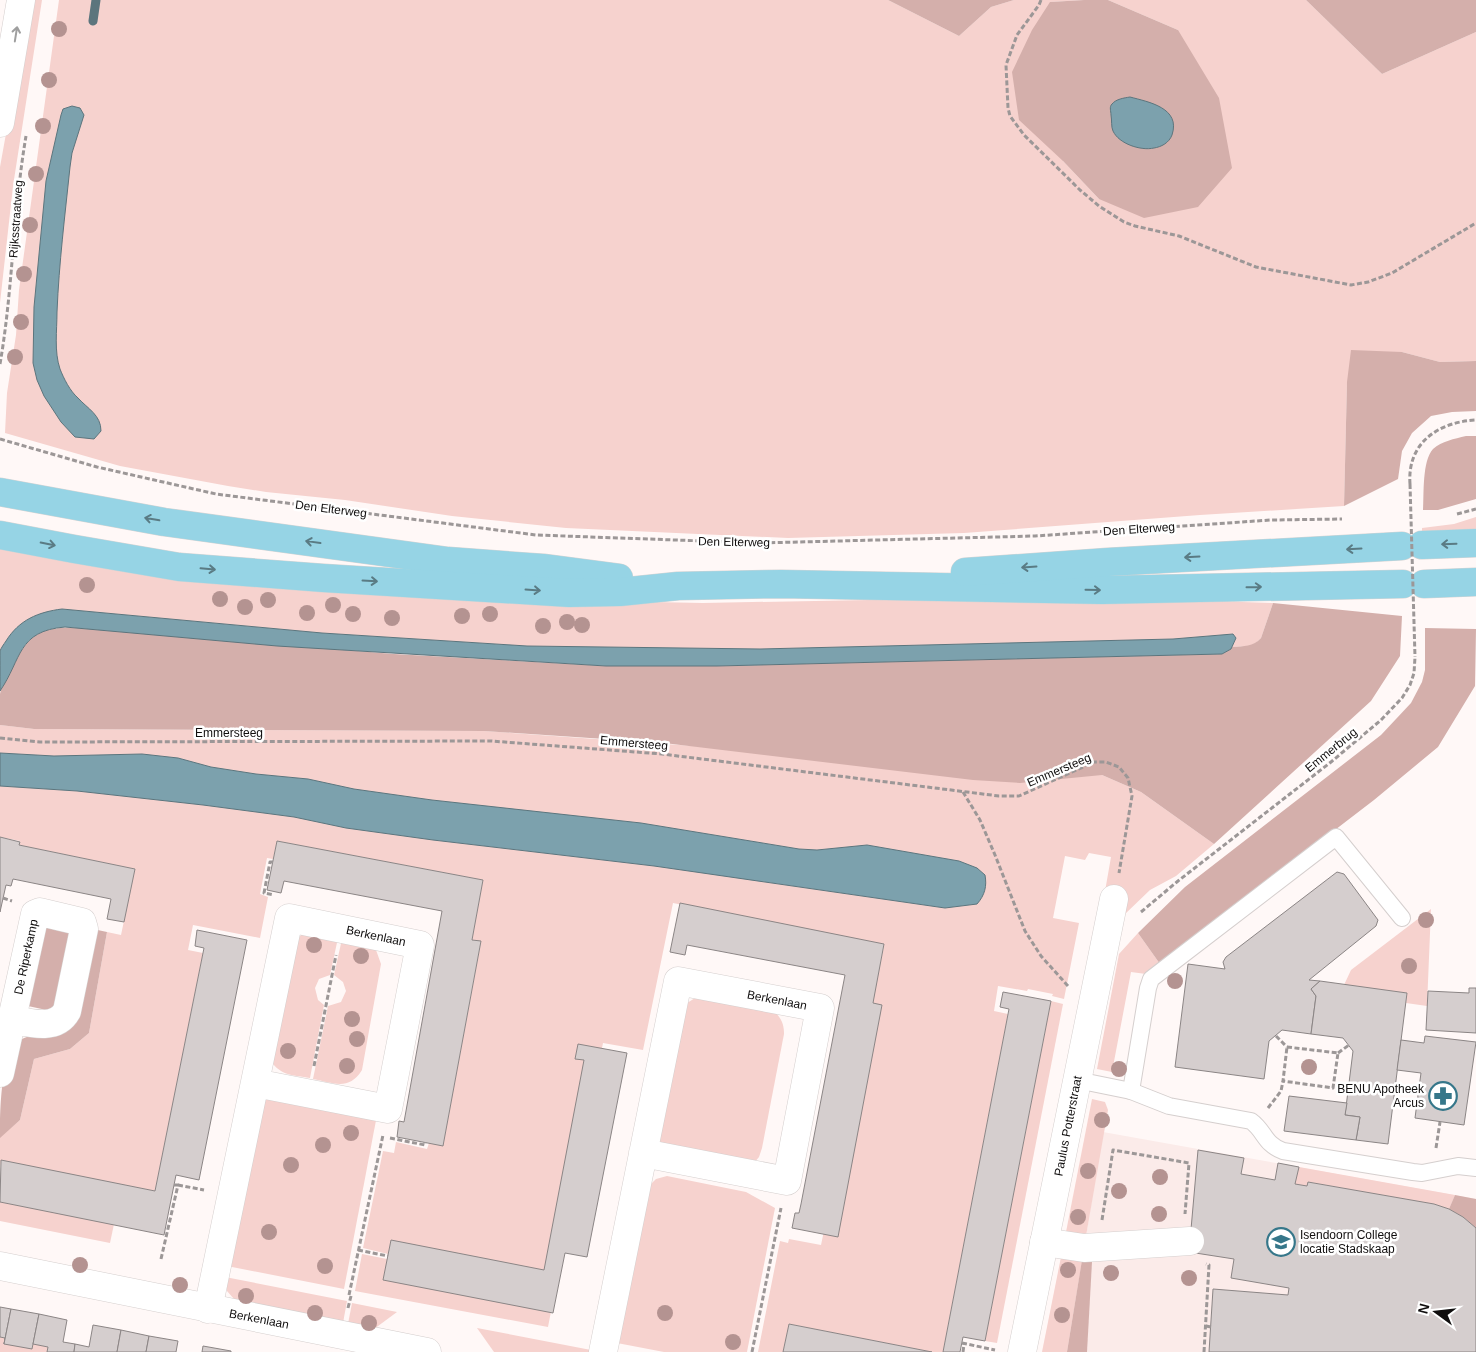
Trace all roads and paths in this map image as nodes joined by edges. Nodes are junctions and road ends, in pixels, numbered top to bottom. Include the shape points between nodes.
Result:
1 (22, 0) edge
2 (1041, 0) edge
3 (0, 123) edge
4 (26, 132) dead end
5 (1476, 223) edge
6 (0, 364) edge
7 (1476, 420) edge
8 (0, 439) edge
9 (0, 492) edge
10 (1476, 509) edge
11 (1448, 516) dead end
12 (1344, 519) dead end
13 (1409, 520) dead end
14 (0, 535) edge
15 (1415, 537) junction
16 (1476, 543) edge
17 (1476, 582) edge
18 (781, 584) junction
19 (678, 586) junction
20 (0, 738) edge
21 (963, 792) junction
22 (273, 862) dead end
23 (275, 895) dead end
24 (1114, 899) joint
25 (1137, 916) dead end
26 (1402, 918) dead end
27 (342, 929) junction
28 (1070, 988) dead end
29 (12, 1019) dead end
30 (1276, 1036) dead end
31 (1349, 1045) dead end
32 (1287, 1047) junction
33 (1338, 1053) junction
34 (0, 1073) edge
35 (1077, 1080) junction
36 (1283, 1081) junction
37 (255, 1083) junction
38 (1131, 1091) junction
39 (308, 1094) junction
40 (388, 1109) junction
41 (1256, 1124) junction
42 (382, 1136) junction
43 (426, 1142) dead end
44 (643, 1153) junction
45 (1476, 1168) edge
46 (787, 1181) junction
47 (206, 1190) dead end
48 (1044, 1242) junction
49 (1186, 1242) junction
50 (1098, 1247) junction
51 (358, 1250) junction
52 (388, 1256) dead end
53 (161, 1259) dead end
54 (0, 1266) edge
55 (349, 1295) dead end
56 (208, 1309) junction
57 (1206, 1326) junction
58 (1211, 1327) dead end
59 (325, 1342) edge
60 (427, 1352) edge
61 (602, 1352) edge
62 (752, 1352) edge
63 (963, 1352) edge
64 (1011, 1352) edge
65 (1204, 1352) edge

3 -> 1 street
2 - 5 path via 1010,50 1006,65 1010,116 1024,135 1080,190 1124,222 1179,236 1256,266 1352,285 1392,273
4 - 6 path, Rijksstraatweg
7 - 25 path, Emmerbrug, bridge via 1446,426 1423,441 1411,463 1415,657 1410,685 1402,698 1331,762
8 - 12 path, Den Elterweg via 97,468 216,494 536,535 759,543 1035,536 1270,520
19 -> 9 main road via 543,568 448,561 164,522
10 - 11 path
13 - 15 path
14 -> 19 main road via 179,567 248,573 569,593
16 -> 15 main road
15 -> 18 main road
18 -> 17 main road via 1102,590
18 - 19 main road
20 - 21 path, Emmersteeg via 40,742 491,741 662,754
21 - 24 path, Emmersteeg via 1019,796 1094,762 1119,767 1128,778 1132,796
21 - 28 path via 996,855 1025,930 1040,956
22 - 23 path via 270,862 264,893
24 - 35 street, Paulus Potterstraat
26 - 38 lane via 1336,837 1151,979
27 - 37 street, Berkenlaan via 289,918
27 - 39 path
27 - 40 street, Berkenlaan via 420,946
29 - 34 street
30 - 32 path
31 - 33 path
32 - 33 path
32 - 36 path
33 - 36 path via 1333,1088
35 - 38 lane
35 - 48 street, Paulus Potterstraat
36 - 41 path via 1281,1091
37 - 39 street
37 - 56 street, Berkenlaan
38 - 41 lane via 1169,1106 1245,1119
39 - 40 street
40 - 42 path
41 - 45 lane via 1268,1143 1283,1151 1413,1172 1458,1166
42 - 43 path via 425,1145
42 - 51 path
44 - 46 street
44 - 46 street, Berkenlaan via 678,981 820,1008
44 - 61 street, Berkenlaan
46 - 62 path
47 - 53 path via 176,1185
48 - 50 street
48 - 64 street, Paulus Potterstraat
49 - 50 street
49 - 50 path via 1189,1163 1113,1150
49 - 57 path via 1180,1262 1209,1265
51 - 52 path
51 - 55 path
54 - 56 street, Berkenlaan
56 - 59 street, Berkenlaan
57 - 58 path
57 - 65 path
59 - 60 street, Berkenlaan
63 - 64 path via 963,1344

